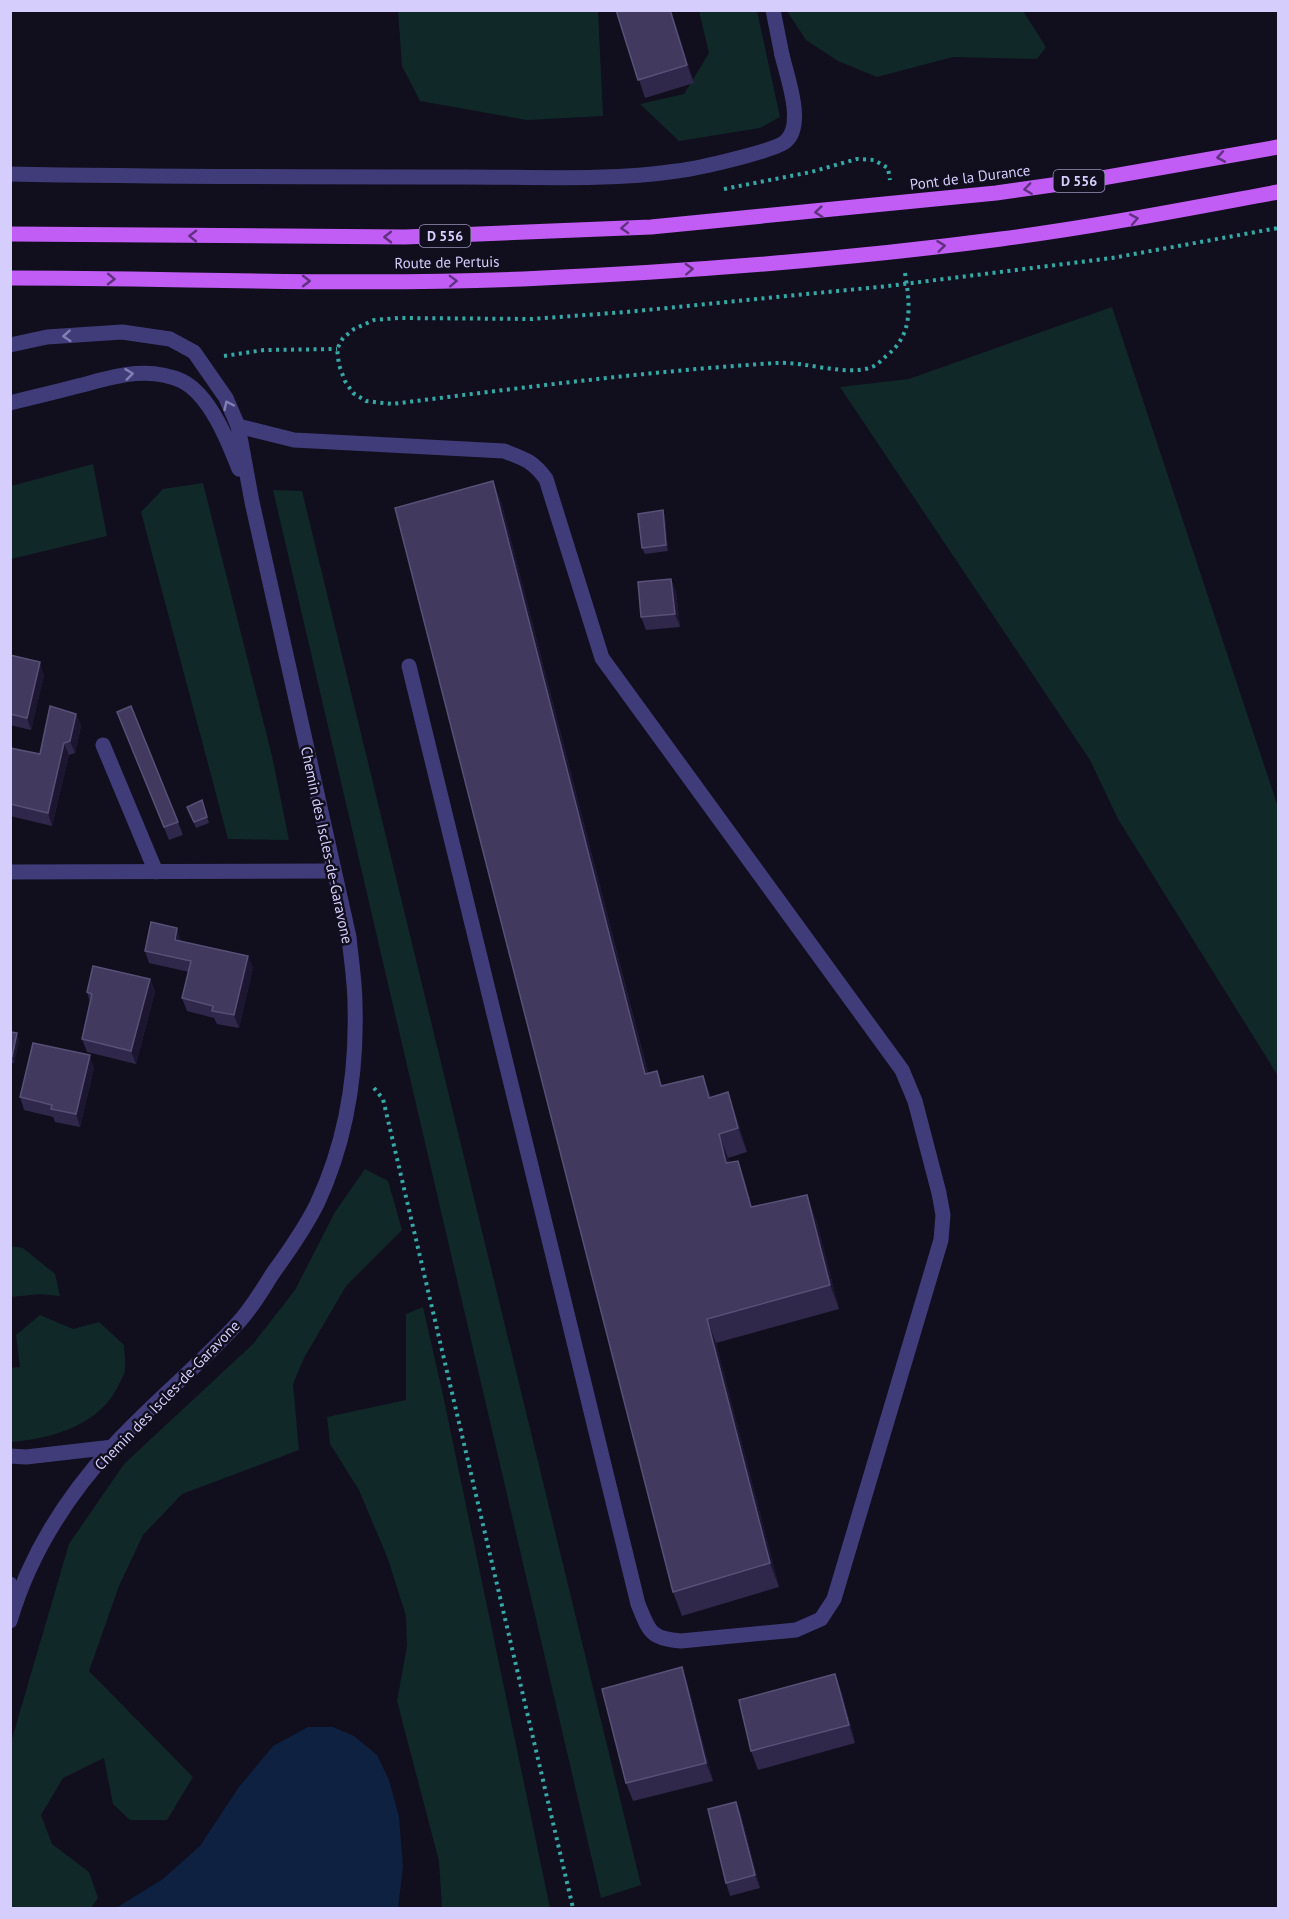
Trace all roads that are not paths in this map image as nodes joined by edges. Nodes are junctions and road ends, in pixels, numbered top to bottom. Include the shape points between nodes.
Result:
1 (773, 10) edge
2 (1278, 147) edge
3 (10, 174) edge
4 (1278, 192) edge
5 (878, 206) joint
6 (10, 234) edge
7 (10, 279) edge
8 (10, 345) edge
9 (10, 403) edge
10 (238, 426) junction
11 (252, 502) junction
12 (409, 666) dead end
13 (103, 745) dead end
14 (333, 871) junction
15 (10, 872) edge
16 (156, 872) junction
17 (113, 1447) junction
18 (10, 1456) edge
19 (10, 1584) edge
20 (16, 1602) junction
21 (10, 1621) edge

1 - 3 street via 795,115 793,132 785,143 754,154 678,171 606,176 420,177
2 -> 5 main road, Pont de la Durance / D 556 via 1090,180
7 -> 4 main road, Route de Pertuis via 426,281 738,266 1000,239 1113,223
5 -> 6 main road, Route de Pertuis / D 556 via 651,227 405,237
10 -> 8 street via 225,398 194,352 170,339 122,332
9 -> 11 street via 128,373 154,373 183,382 206,402 224,431
10 - 11 street
10 - 12 street via 294,440 504,451 538,467 546,480 602,658 902,1070 915,1101 939,1193 943,1215 941,1240 834,1599 821,1619 796,1630 681,1641 663,1640 648,1629 638,1604
11 - 14 street, Chemin des Iscles-de-Garavone
13 - 16 street
14 - 16 street
14 - 17 street, Chemin des Iscles-de-Garavone via 350,948 356,1004 354,1061 349,1105 317,1203 292,1247 238,1323
15 - 16 street
17 - 18 street
17 - 20 street, Chemin des Iscles-de-Garavone via 65,1506 40,1548
19 - 20 street
20 - 21 street, Chemin des Iscles-de-Garavone

